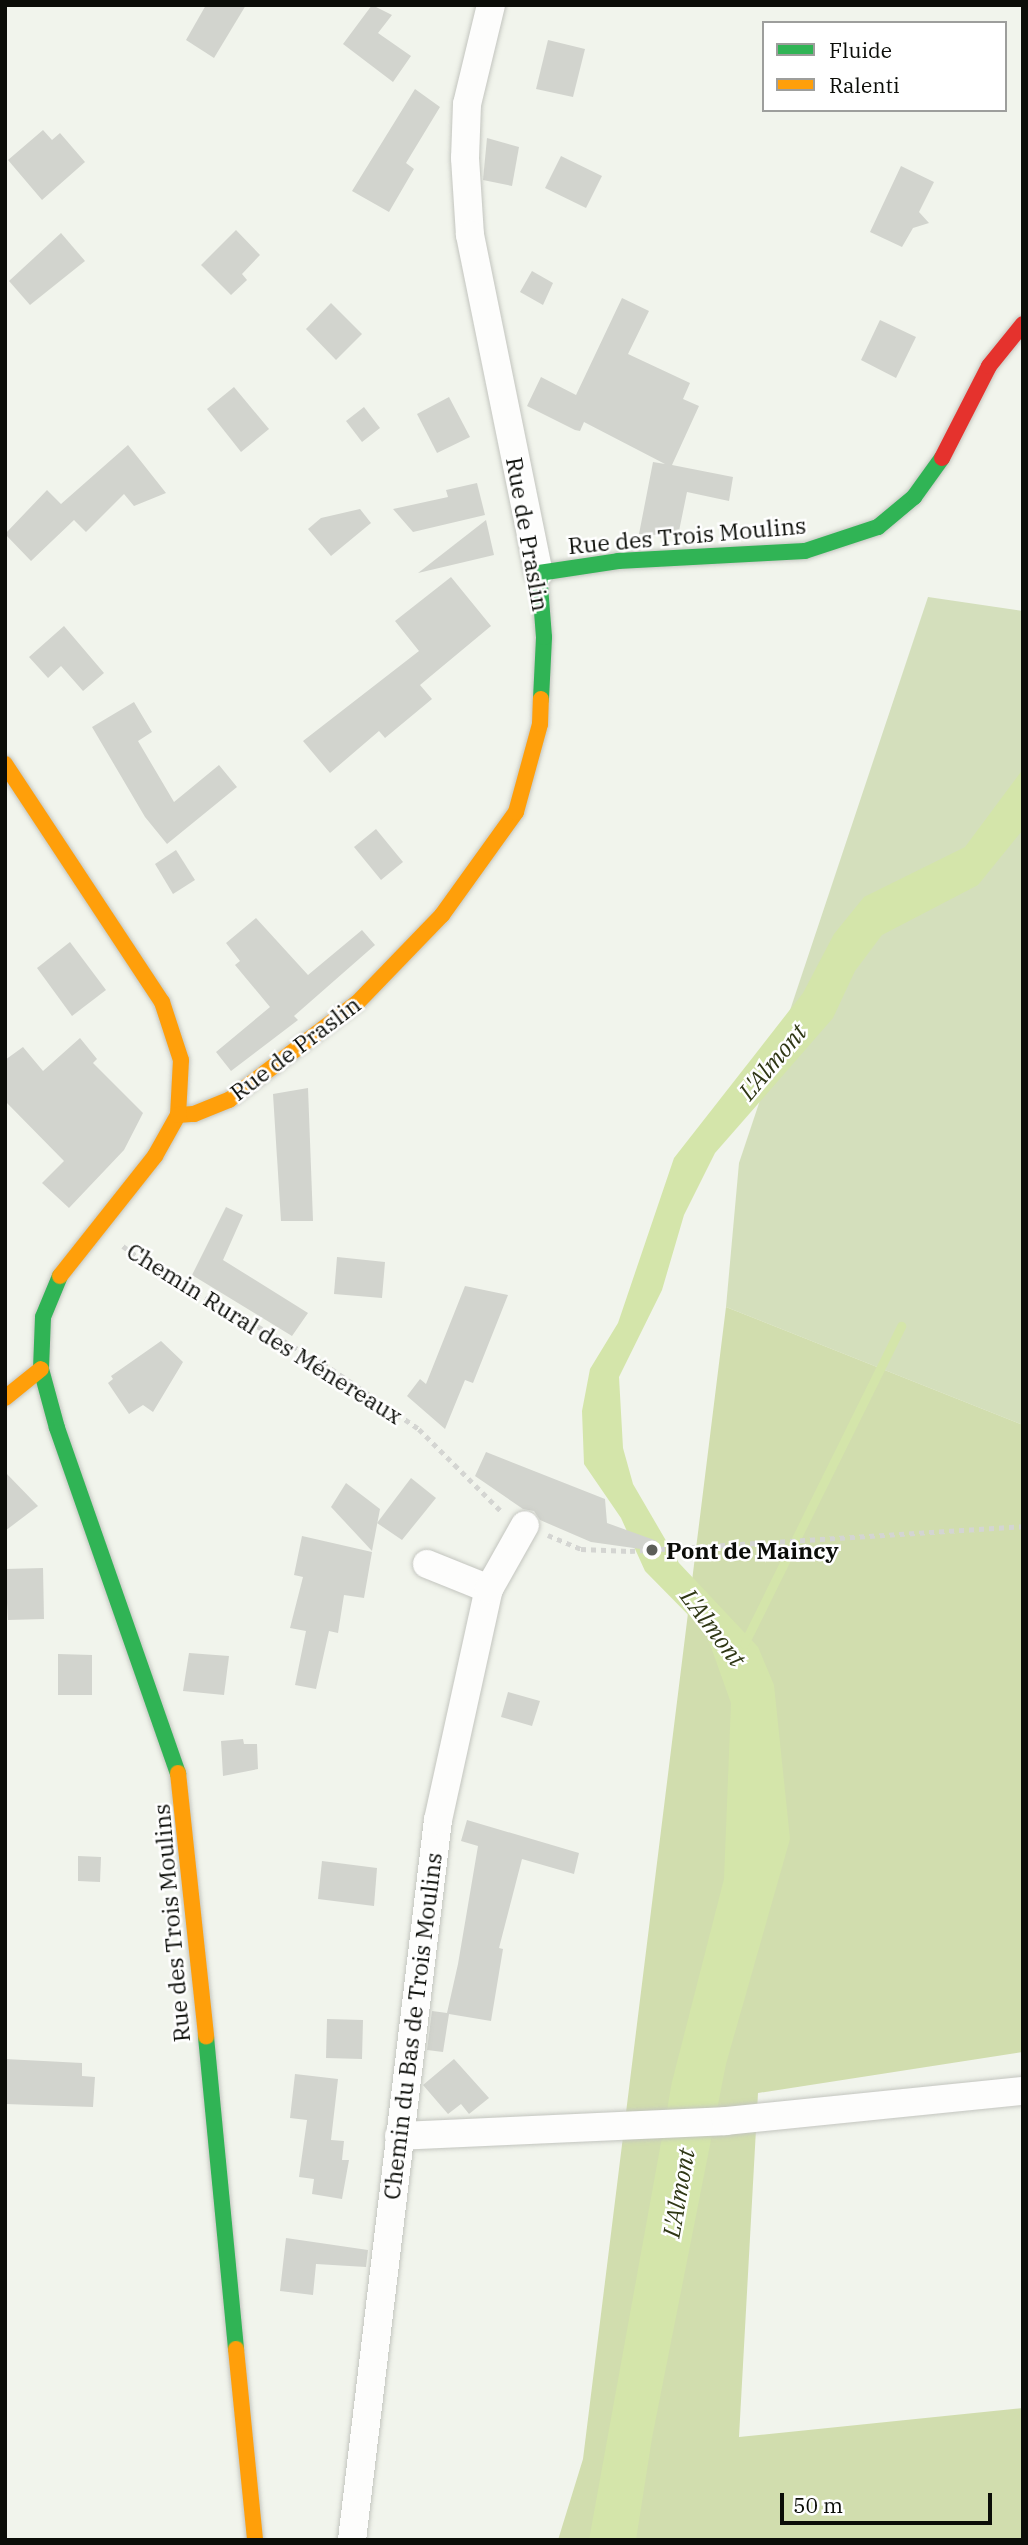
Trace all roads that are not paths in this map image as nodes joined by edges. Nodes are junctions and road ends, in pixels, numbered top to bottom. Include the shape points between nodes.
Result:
1 (491, 5) edge
2 (1023, 324) edge
3 (539, 573) junction
4 (5, 764) edge
5 (178, 1115) junction
6 (41, 1369) junction
7 (5, 1398) edge
8 (525, 1525) road end
9 (427, 1564) dead end
10 (489, 1589) junction
11 (1023, 2091) edge
12 (399, 2136) junction
13 (255, 2540) edge
14 (352, 2540) edge

1 - 3 street, Rue de Praslin via 467,104 464,158 470,235
2 - 3 street, Rue des Trois Moulins via 989,366 936,466 914,496 878,527 805,551 618,561
3 - 5 street, Rue de Praslin via 544,637 540,724 516,812 481,866 442,915 357,1003 229,1100 194,1114
4 - 5 street via 162,1002 181,1060
5 - 6 street, Rue des Trois Moulins via 155,1156 62,1272 43,1317
6 - 7 street
6 - 13 street, Rue des Trois Moulins via 57,1428 181,1783
8 - 10 street, Chemin du Bas de Trois Moulins
9 - 10 street
10 - 12 street, Chemin du Bas de Trois Moulins via 438,1819
11 - 12 street via 726,2121
12 - 14 street, Chemin du Bas de Trois Moulins

